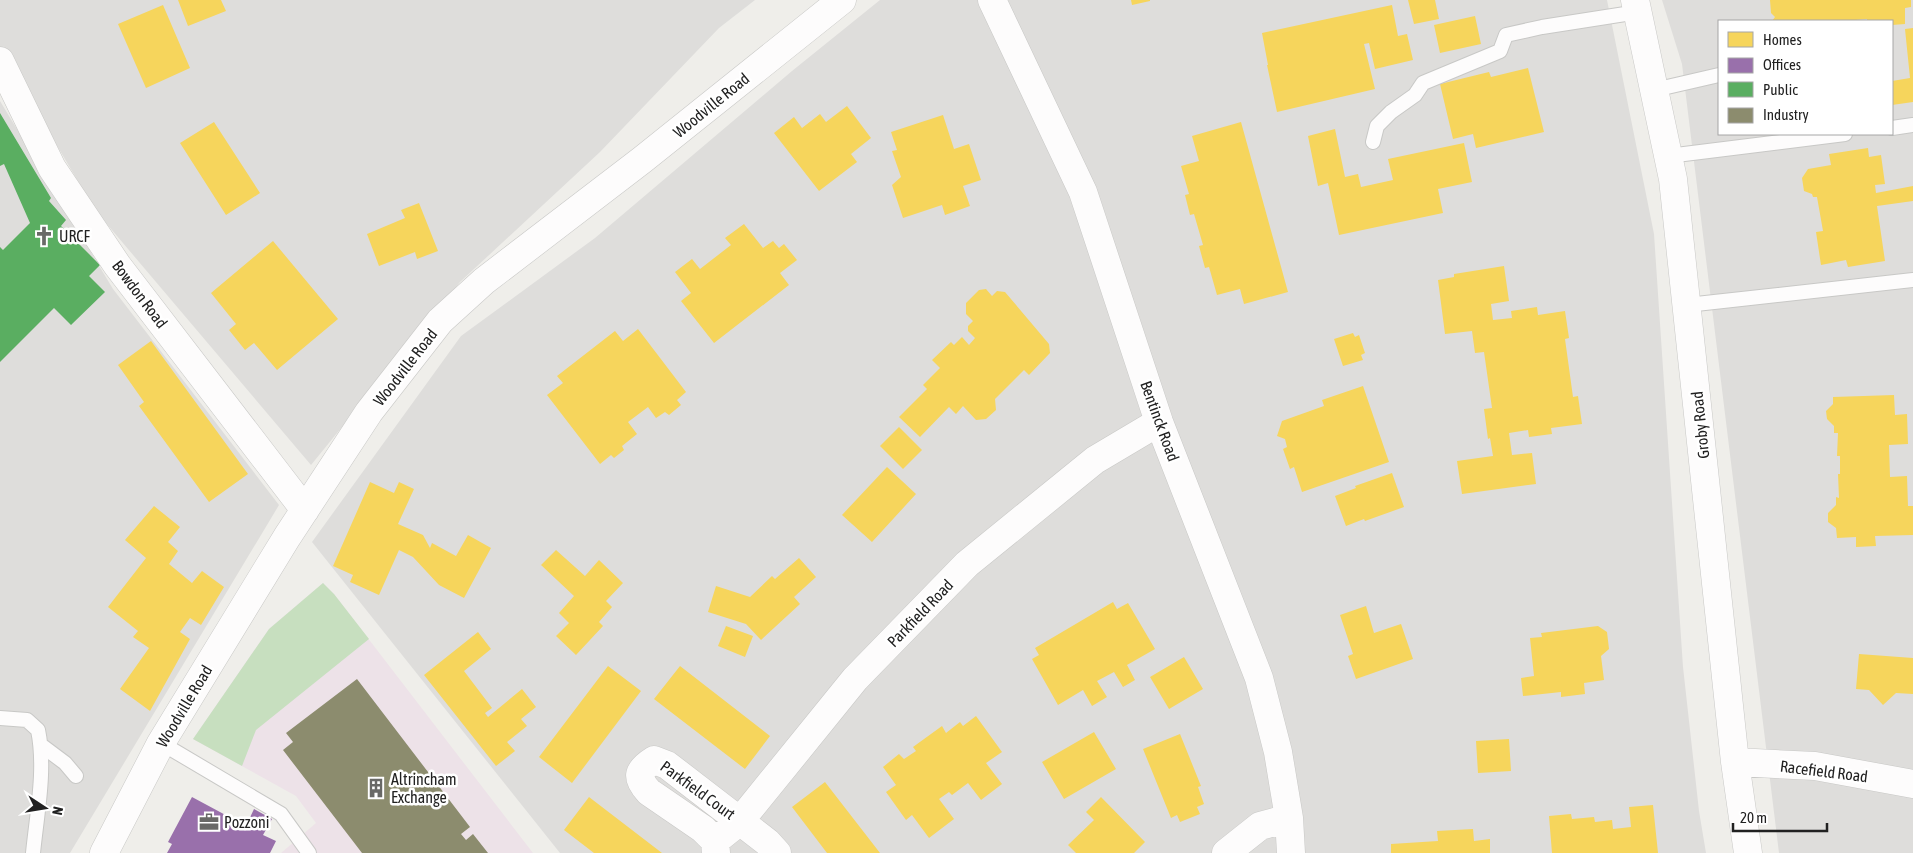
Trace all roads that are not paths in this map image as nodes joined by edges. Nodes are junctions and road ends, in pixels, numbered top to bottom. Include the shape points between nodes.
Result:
1 (842, 0) edge
2 (992, 0) edge
3 (1636, 6) edge
4 (1, 65) edge
5 (1718, 75) edge
6 (1654, 90) junction
7 (1913, 125) edge
8 (1893, 128) edge
9 (1837, 135) edge
10 (1373, 142) dead end
11 (1668, 156) junction
12 (1913, 280) edge
13 (1687, 305) junction
14 (1159, 422) junction
15 (306, 510) junction
16 (0, 718) edge
17 (160, 743) junction
18 (41, 745) junction
19 (1735, 762) junction
20 (76, 776) dead end
21 (1913, 784) edge
22 (1289, 818) junction
23 (740, 822) junction
24 (716, 847) edge
25 (33, 853) edge
26 (104, 853) edge
27 (309, 853) edge
28 (777, 853) edge
29 (1226, 853) edge
30 (1291, 853) edge
31 (1748, 853) edge

1 - 15 street, Woodville Road via 642,160 484,280 440,321 369,412
2 - 14 street, Bentinck Road via 1083,192
3 - 6 street, Groby Road
3 - 10 lane via 1506,35 1500,51 1423,83 1415,94 1377,126
4 - 15 street, Bowdon Road via 52,168 117,265
5 - 6 lane
6 - 11 street, Groby Road
7 - 8 lane
9 - 11 lane
11 - 13 street, Groby Road
12 - 13 lane
13 - 19 street, Groby Road
14 - 22 street, Bentinck Road via 1259,678 1278,752
14 - 23 street, Parkfield Road via 1095,460 966,564 855,679
15 - 17 street, Woodville Road
16 - 18 lane via 27,720 38,730
17 - 26 street, Woodville Road
17 - 27 lane via 281,814
18 - 20 lane
18 - 25 lane
19 - 21 street, Racefield Road via 1815,766
19 - 31 street, Groby Road
22 - 29 street via 1260,826
22 - 30 street, Bentinck Road
23 - 24 street, Parkfield Road
23 - 24 street, Parkfield Court via 667,765 654,760 644,766 639,775 642,785 704,829
23 - 28 street, Parkfield Court

